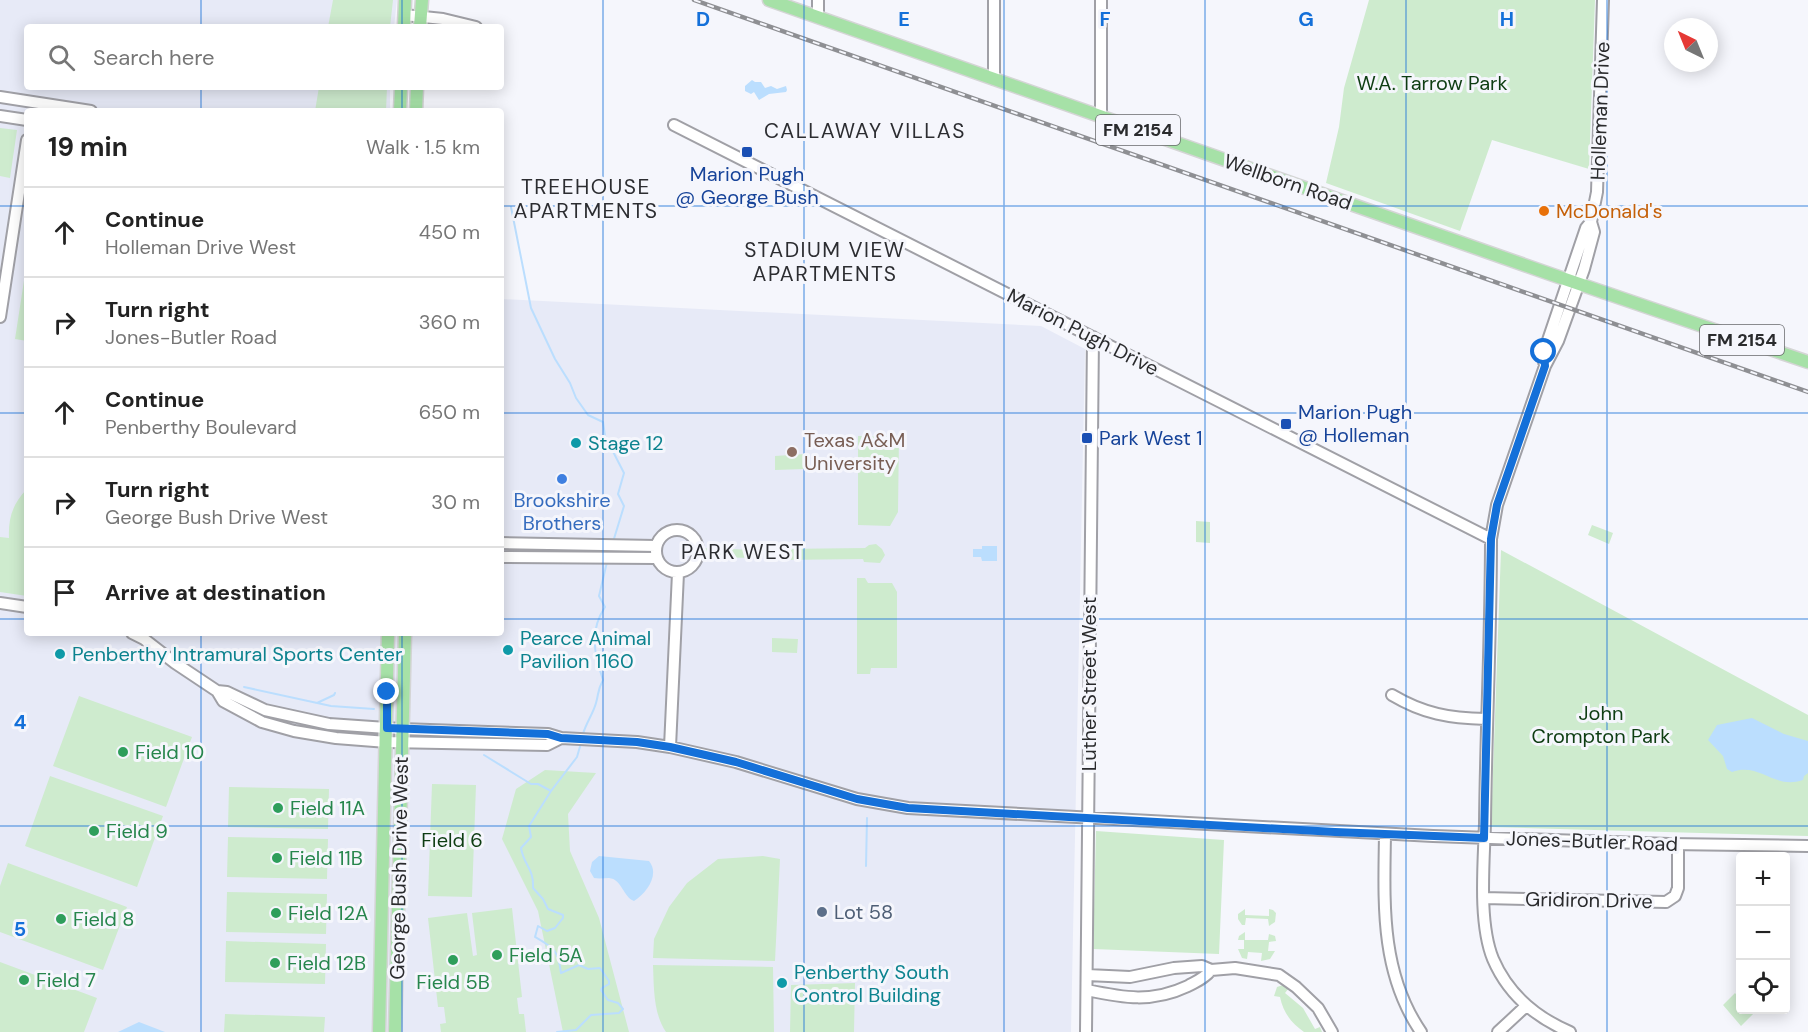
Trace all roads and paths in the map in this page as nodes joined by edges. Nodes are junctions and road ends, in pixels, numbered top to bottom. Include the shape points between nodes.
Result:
1 (405, 0) edge
2 (422, 0) edge
3 (769, 0) edge
4 (818, 0) edge
5 (994, 0) edge
6 (1101, 0) edge
7 (1603, 0) edge
8 (818, 17) junction
9 (404, 21) edge
10 (421, 22) edge
11 (464, 24) edge
12 (994, 79) junction
13 (401, 90) edge
14 (417, 90) edge
15 (0, 97) edge
16 (32, 107) edge
17 (400, 108) edge
18 (416, 108) edge
19 (0, 116) edge
20 (1101, 117) junction
21 (24, 120) edge
22 (674, 125) dead end
23 (24, 160) edge
24 (1574, 282) junction
25 (0, 317) edge
26 (1093, 337) junction
27 (1808, 362) edge
28 (1491, 539) junction
29 (504, 543) edge
30 (656, 552) junction
31 (504, 557) edge
32 (678, 573) junction
33 (0, 603) edge
34 (24, 607) edge
35 (138, 636) edge
36 (388, 636) edge
37 (405, 636) edge
38 (217, 691) junction
39 (1392, 695) dead end
40 (1486, 719) junction
41 (387, 728) junction
42 (401, 736) junction
43 (387, 742) junction
44 (670, 747) junction
45 (1089, 819) junction
46 (1385, 834) junction
47 (1484, 838) junction
48 (1678, 844) junction
49 (1808, 846) edge
50 (1484, 898) junction
51 (1211, 970) junction
52 (1087, 975) junction
53 (1087, 990) junction
54 (1526, 1006) junction
55 (379, 1032) edge
56 (396, 1032) edge
57 (1086, 1032) edge
58 (1332, 1032) edge
59 (1420, 1032) edge
60 (1498, 1032) edge
61 (1570, 1032) edge

1 - 9 main road
2 - 10 main road
3 - 8 main road, Wellborn Road / FM 2154
4 - 8 street
5 - 12 street
6 - 20 street
7 - 24 street, Holleman Drive via 1599,170 1591,222 1594,232
8 - 12 main road, Wellborn Road / FM 2154
9 - 10 street
10 - 11 street via 443,19
12 - 20 main road, Wellborn Road / FM 2154
13 - 17 main road
14 - 18 main road
15 - 16 street
19 - 21 street
20 - 24 main road, Wellborn Road / FM 2154
22 - 26 street, Marion Pugh Drive
23 - 25 street
24 - 27 main road, Wellborn Road / FM 2154
24 - 28 street, Holleman Drive via 1558,341 1545,366 1497,505
26 - 28 street, Marion Pugh Drive
26 - 45 street, Luther Street West
28 - 40 street, Holleman Drive
29 - 30 street via 612,545
30 - 31 street via 609,557
30 - 32 street via 664,569
30 - 32 street via 660,538 667,532 675,530 694,538 697,559 689,569
32 - 44 street
33 - 34 street
35 - 38 street
36 - 41 main road, George Bush Drive West
37 - 42 main road, George Bush Drive West
38 - 41 street via 266,710 329,724
38 - 43 street via 223,701 262,722 336,738
39 - 40 street via 1437,715
40 - 47 street, Holleman Drive
41 - 42 street
41 - 43 main road, George Bush Drive West
42 - 43 street
42 - 44 street, Jones-Butler Road via 548,734
42 - 56 main road, George Bush Drive West
43 - 55 main road, George Bush Drive West
44 - 45 street, Jones-Butler Road via 736,762 857,799 908,808
45 - 46 street, Jones-Butler Road
45 - 52 street, Luther Street West
46 - 47 street, Jones-Butler Road
46 - 59 street via 1388,955 1404,1005
47 - 48 street, Jones-Butler Road
47 - 50 street, Holleman Drive
48 - 49 street, Jones-Butler Road
48 - 50 street, Gridiron Drive via 1678,888 1666,902
50 - 54 street, Holleman Drive via 1485,932 1492,957 1507,985
51 - 52 street via 1202,966 1130,977
51 - 53 street via 1194,983 1163,996 1141,999
51 - 58 street via 1235,968 1279,975 1318,1008
52 - 53 street, Luther Street West
53 - 57 street, Luther Street West
54 - 60 street
54 - 61 street, Holleman Drive

